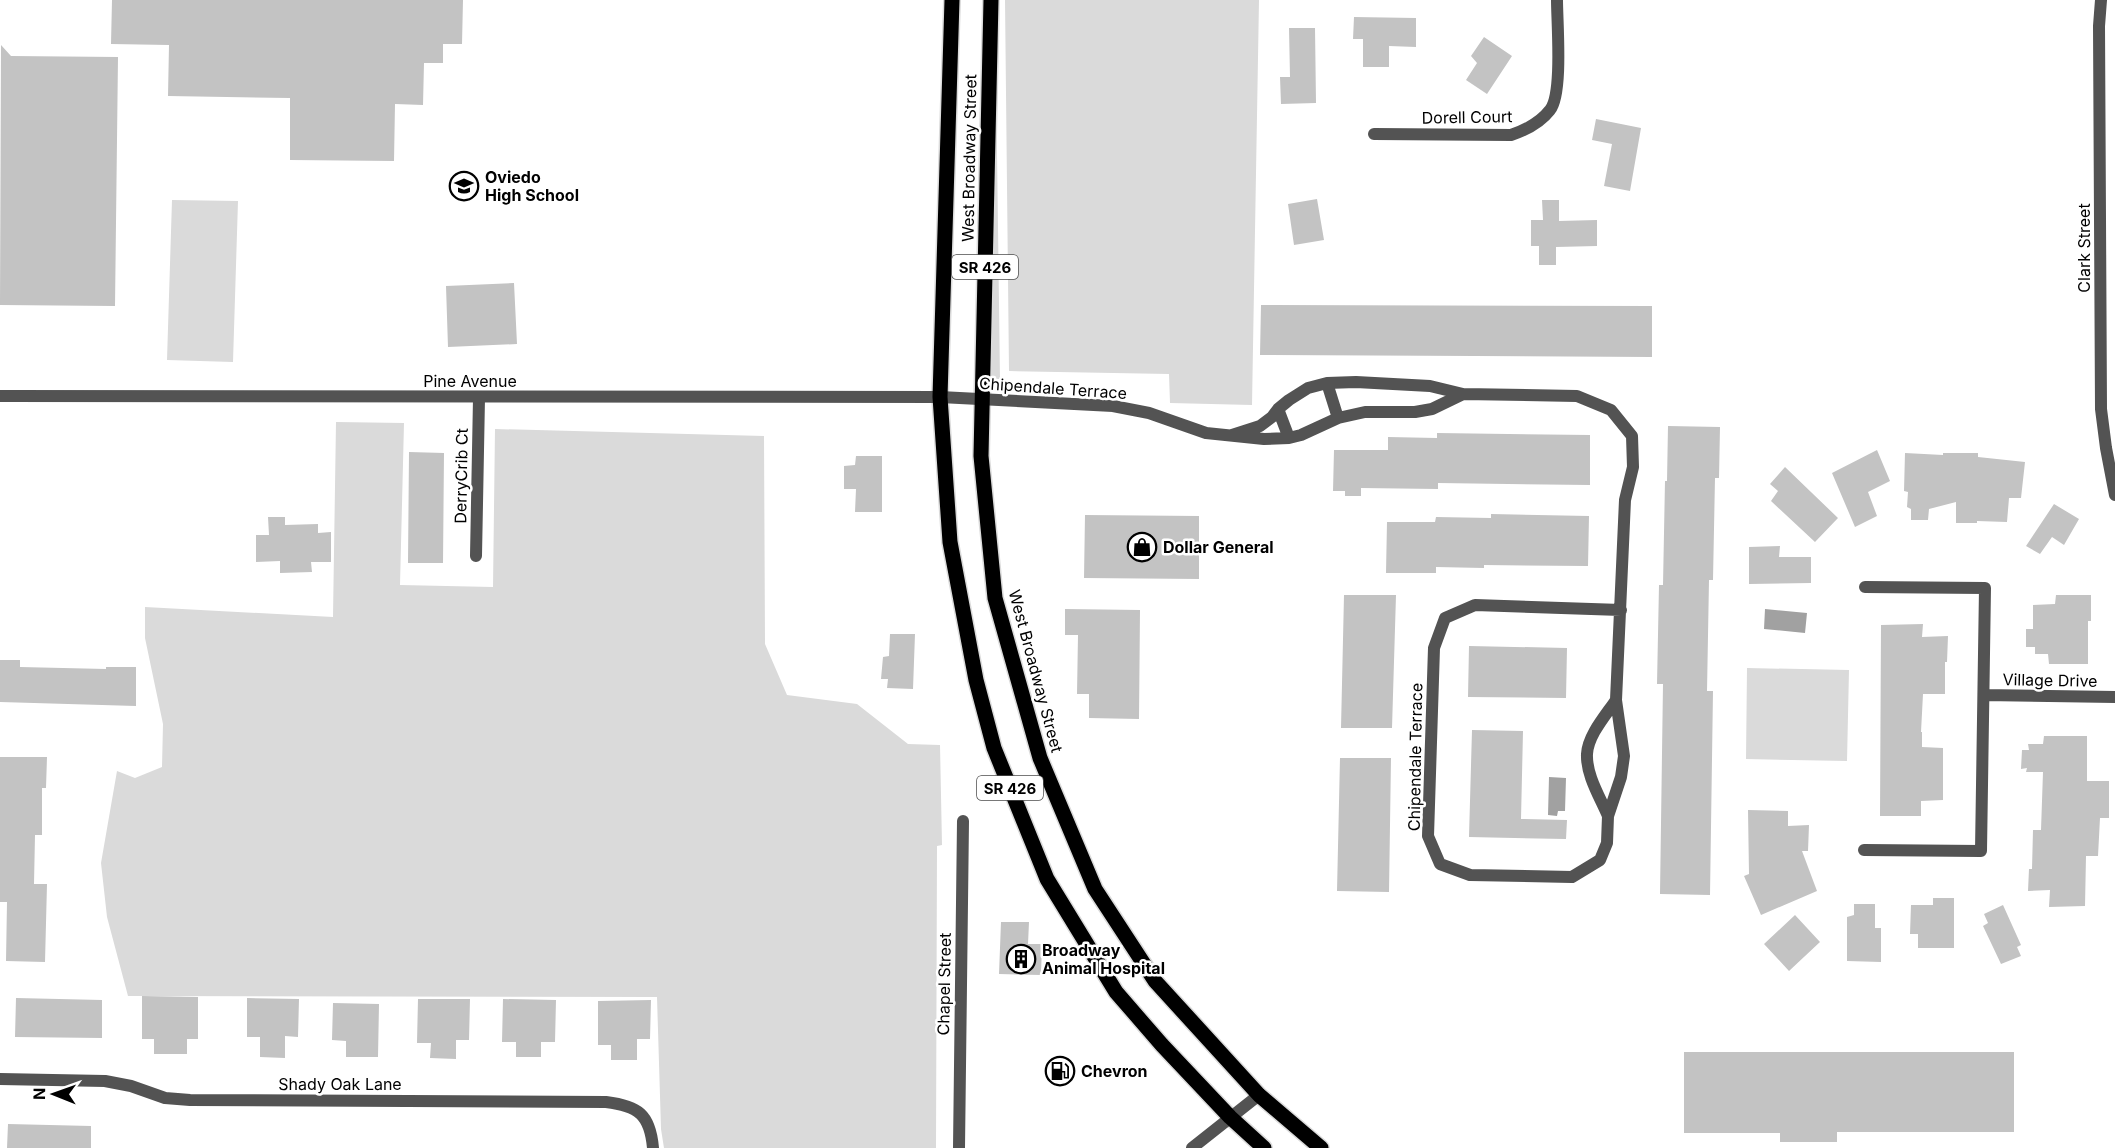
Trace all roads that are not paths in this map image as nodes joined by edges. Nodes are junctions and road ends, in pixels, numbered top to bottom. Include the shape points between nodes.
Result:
1 (952, 0) edge
2 (991, 0) edge
3 (1557, 0) edge
4 (2101, 0) edge
5 (1374, 134) dead end
6 (1327, 383) junction
7 (1463, 394) junction
8 (0, 396) edge
9 (940, 397) junction
10 (479, 398) junction
11 (981, 399) junction
12 (1278, 409) junction
13 (1338, 418) junction
14 (1232, 435) junction
15 (1289, 438) junction
16 (2115, 495) edge
17 (476, 556) dead end
18 (1865, 587) dead end
19 (1621, 610) junction
20 (1984, 695) junction
21 (2115, 697) edge
22 (1616, 700) junction
23 (1608, 816) junction
24 (963, 821) dead end
25 (1863, 850) dead end
26 (0, 1079) edge
27 (1260, 1095) junction
28 (1230, 1117) junction
29 (653, 1148) edge
30 (959, 1148) edge
31 (1192, 1148) edge
32 (1264, 1148) edge
33 (1321, 1148) edge

1 - 9 main road, West Broadway Street / SR 426
2 - 11 main road, West Broadway Street / SR 426
3 - 5 street, Dorell Court via 1557,92 1551,110 1532,127 1512,135
4 - 16 street, Clark Street via 2101,409
6 - 7 street, Chipendale Terrace via 1430,386
6 - 12 street, Chipendale Terrace via 1308,388
6 - 13 street
7 - 13 street, Chipendale Terrace via 1432,409 1365,412
7 - 19 street, Chipendale Terrace via 1577,396 1611,410 1632,436
8 - 10 street, Pine Avenue
9 - 10 street, Pine Avenue
9 - 11 street, Chipendale Terrace
9 - 28 main road, West Broadway Street / SR 426 via 950,542 976,680 1007,781 1047,879 1116,992
10 - 17 street, DerryCrib Ct
11 - 14 street, Chipendale Terrace via 1113,406 1149,413 1206,433
11 - 27 main road, West Broadway Street / SR 426 via 981,456 995,598 1040,758 1095,889 1155,981
12 - 14 street, Chipendale Terrace via 1260,426
12 - 15 street
13 - 15 street, Chipendale Terrace
14 - 15 street, Chipendale Terrace
18 - 20 street via 1985,588
19 - 22 street, Chipendale Terrace
19 - 23 street, Chipendale Terrace via 1475,605 1445,618 1434,648 1428,836 1440,864 1470,875 1572,877 1600,860 1607,843
20 - 21 street, Village Drive
20 - 25 street via 1981,851
22 - 23 street, Chipendale Terrace via 1624,756 1622,777
22 - 23 street, Chipendale Terrace via 1587,752 1589,769
24 - 30 street, Chapel Street
26 - 29 street, Shady Oak Lane via 105,1081 165,1098 190,1100 606,1102 627,1105 645,1116
27 - 28 street
27 - 33 main road, West Broadway Street / SR 426
28 - 31 street
28 - 32 main road, West Broadway Street / SR 426

